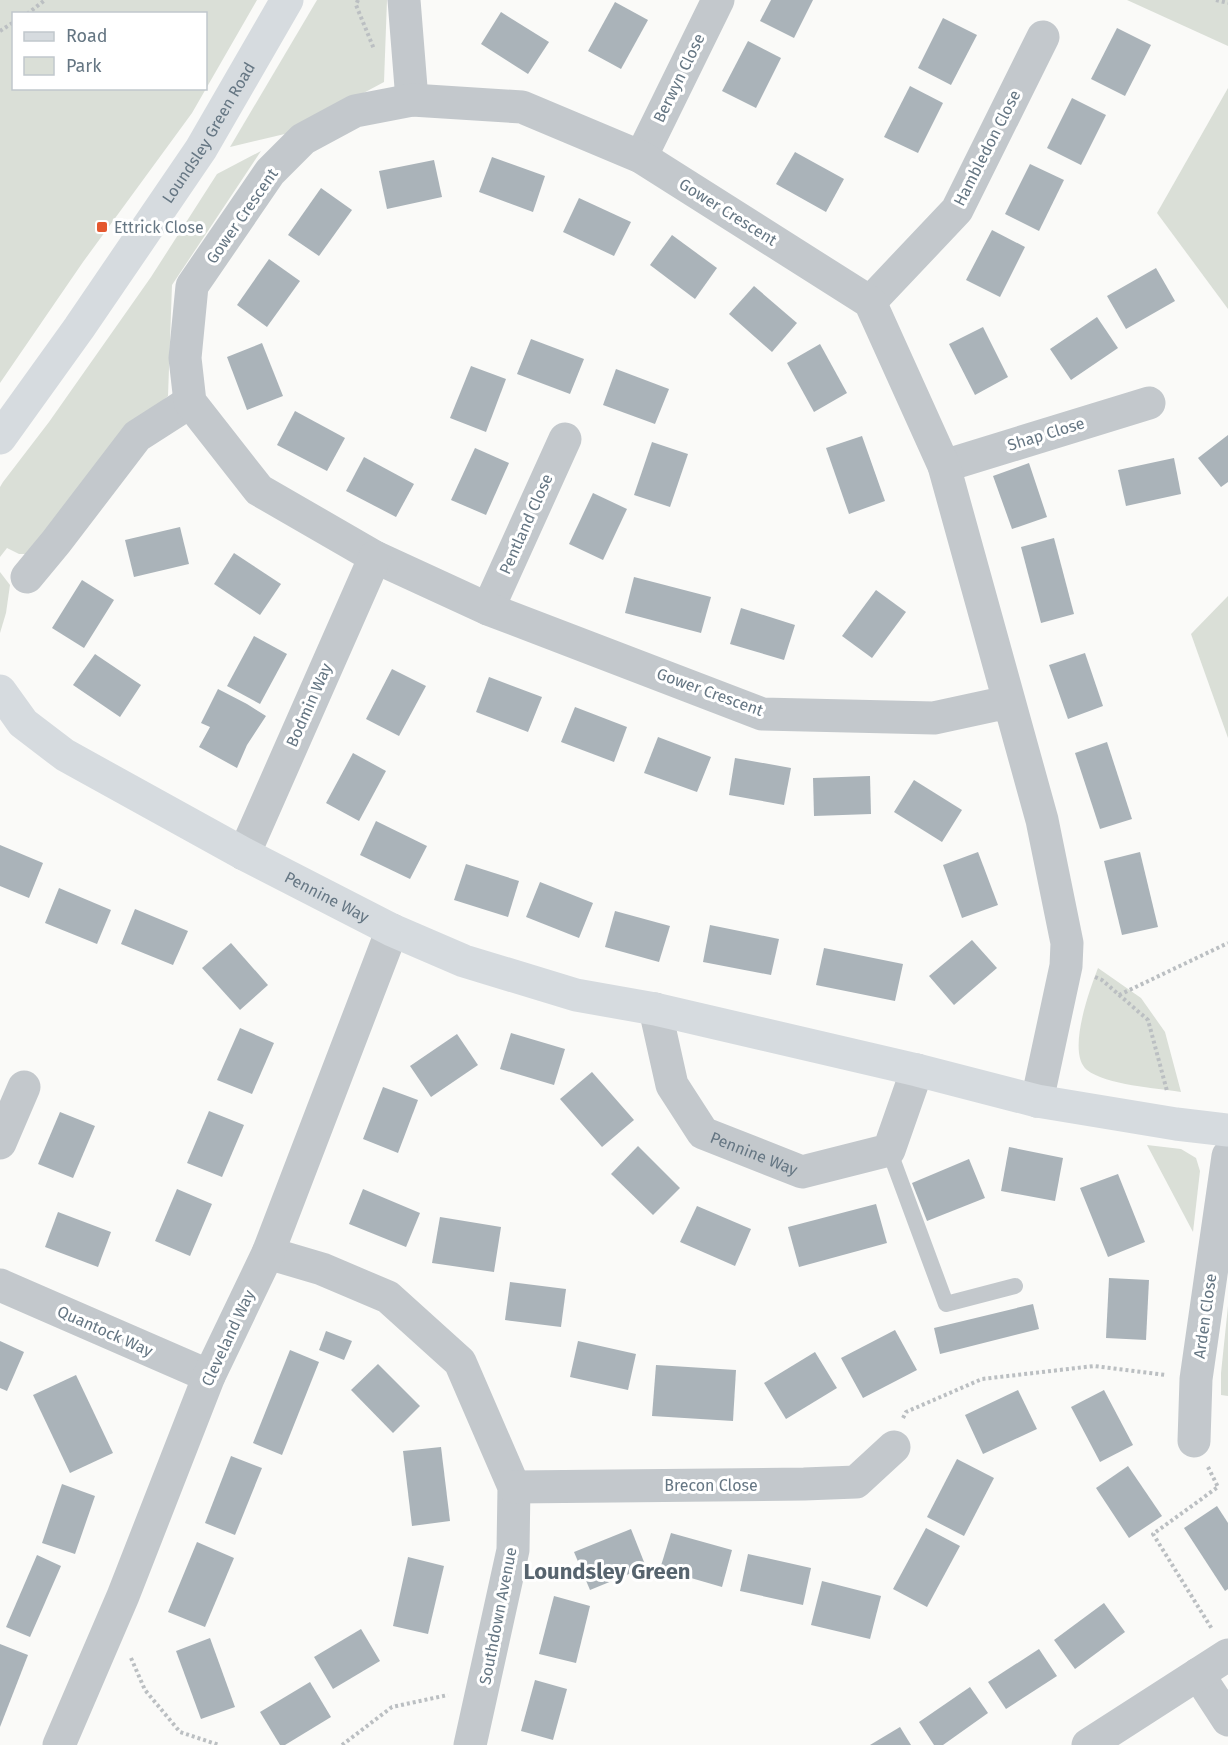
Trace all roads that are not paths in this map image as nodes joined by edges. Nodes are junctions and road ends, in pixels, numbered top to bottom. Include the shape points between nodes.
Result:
1 (287, 0) edge
2 (404, 0) edge
3 (718, 0) edge
4 (1043, 37) dead end
5 (412, 100) junction
6 (641, 157) junction
7 (870, 302) junction
8 (190, 402) junction
9 (1149, 403) dead end
10 (0, 438) edge
11 (565, 439) dead end
12 (944, 466) junction
13 (375, 557) junction
14 (27, 577) dead end
15 (488, 609) junction
16 (0, 691) edge
17 (1008, 702) junction
18 (12, 720) edge
19 (244, 854) junction
20 (392, 930) junction
21 (655, 1009) junction
22 (917, 1070) junction
23 (24, 1087) dead end
24 (1037, 1101) junction
25 (1228, 1130) edge
26 (0, 1143) edge
27 (889, 1150) junction
28 (1228, 1156) edge
29 (268, 1252) junction
30 (0, 1285) edge
31 (1015, 1286) dead end
32 (209, 1376) junction
33 (1194, 1441) road end
34 (894, 1447) road end
35 (514, 1487) junction
36 (1228, 1655) edge
37 (1198, 1674) junction
38 (1228, 1720) edge
39 (59, 1745) edge
40 (470, 1745) edge
41 (1088, 1745) edge

1 - 10 street, Loundsley Green Road via 201,149
2 - 5 street
3 - 6 street, Berwyn Close
4 - 7 street, Hambledon Close via 957,210
5 - 6 street, Gower Crescent via 522,107
5 - 8 street, Gower Crescent via 355,111 303,139 270,172 192,286 185,358
6 - 7 street, Gower Crescent
7 - 12 street
8 - 13 street, Gower Crescent via 259,490
8 - 14 street via 137,436
9 - 12 street, Shap Close
11 - 15 street, Pentland Close
12 - 17 street
13 - 15 street, Gower Crescent
13 - 19 street, Bodmin Way
15 - 17 street, Gower Crescent via 762,714 934,718
16 - 18 street, Pennine Way
17 - 24 street via 1042,820 1067,943
18 - 19 street, Pennine Way via 65,755
19 - 20 street, Pennine Way
20 - 21 street, Pennine Way via 464,961 576,995
20 - 29 street, Cleveland Way
21 - 22 street, Pennine Way
21 - 27 street, Pennine Way via 672,1085 703,1133 802,1172
22 - 24 street, Pennine Way
22 - 27 street
23 - 26 street
24 - 25 street, Pennine Way
27 - 31 lane via 946,1304
28 - 33 street, Arden Close via 1196,1379
29 - 32 street, Cleveland Way
29 - 35 street, Southdown Avenue via 322,1269 388,1297 460,1362
30 - 32 street, Quantock Way
32 - 39 street, Cleveland Way via 123,1596
34 - 35 street, Brecon Close via 856,1482
35 - 40 street, Southdown Avenue via 513,1550
36 - 37 street
37 - 38 street
37 - 41 street

